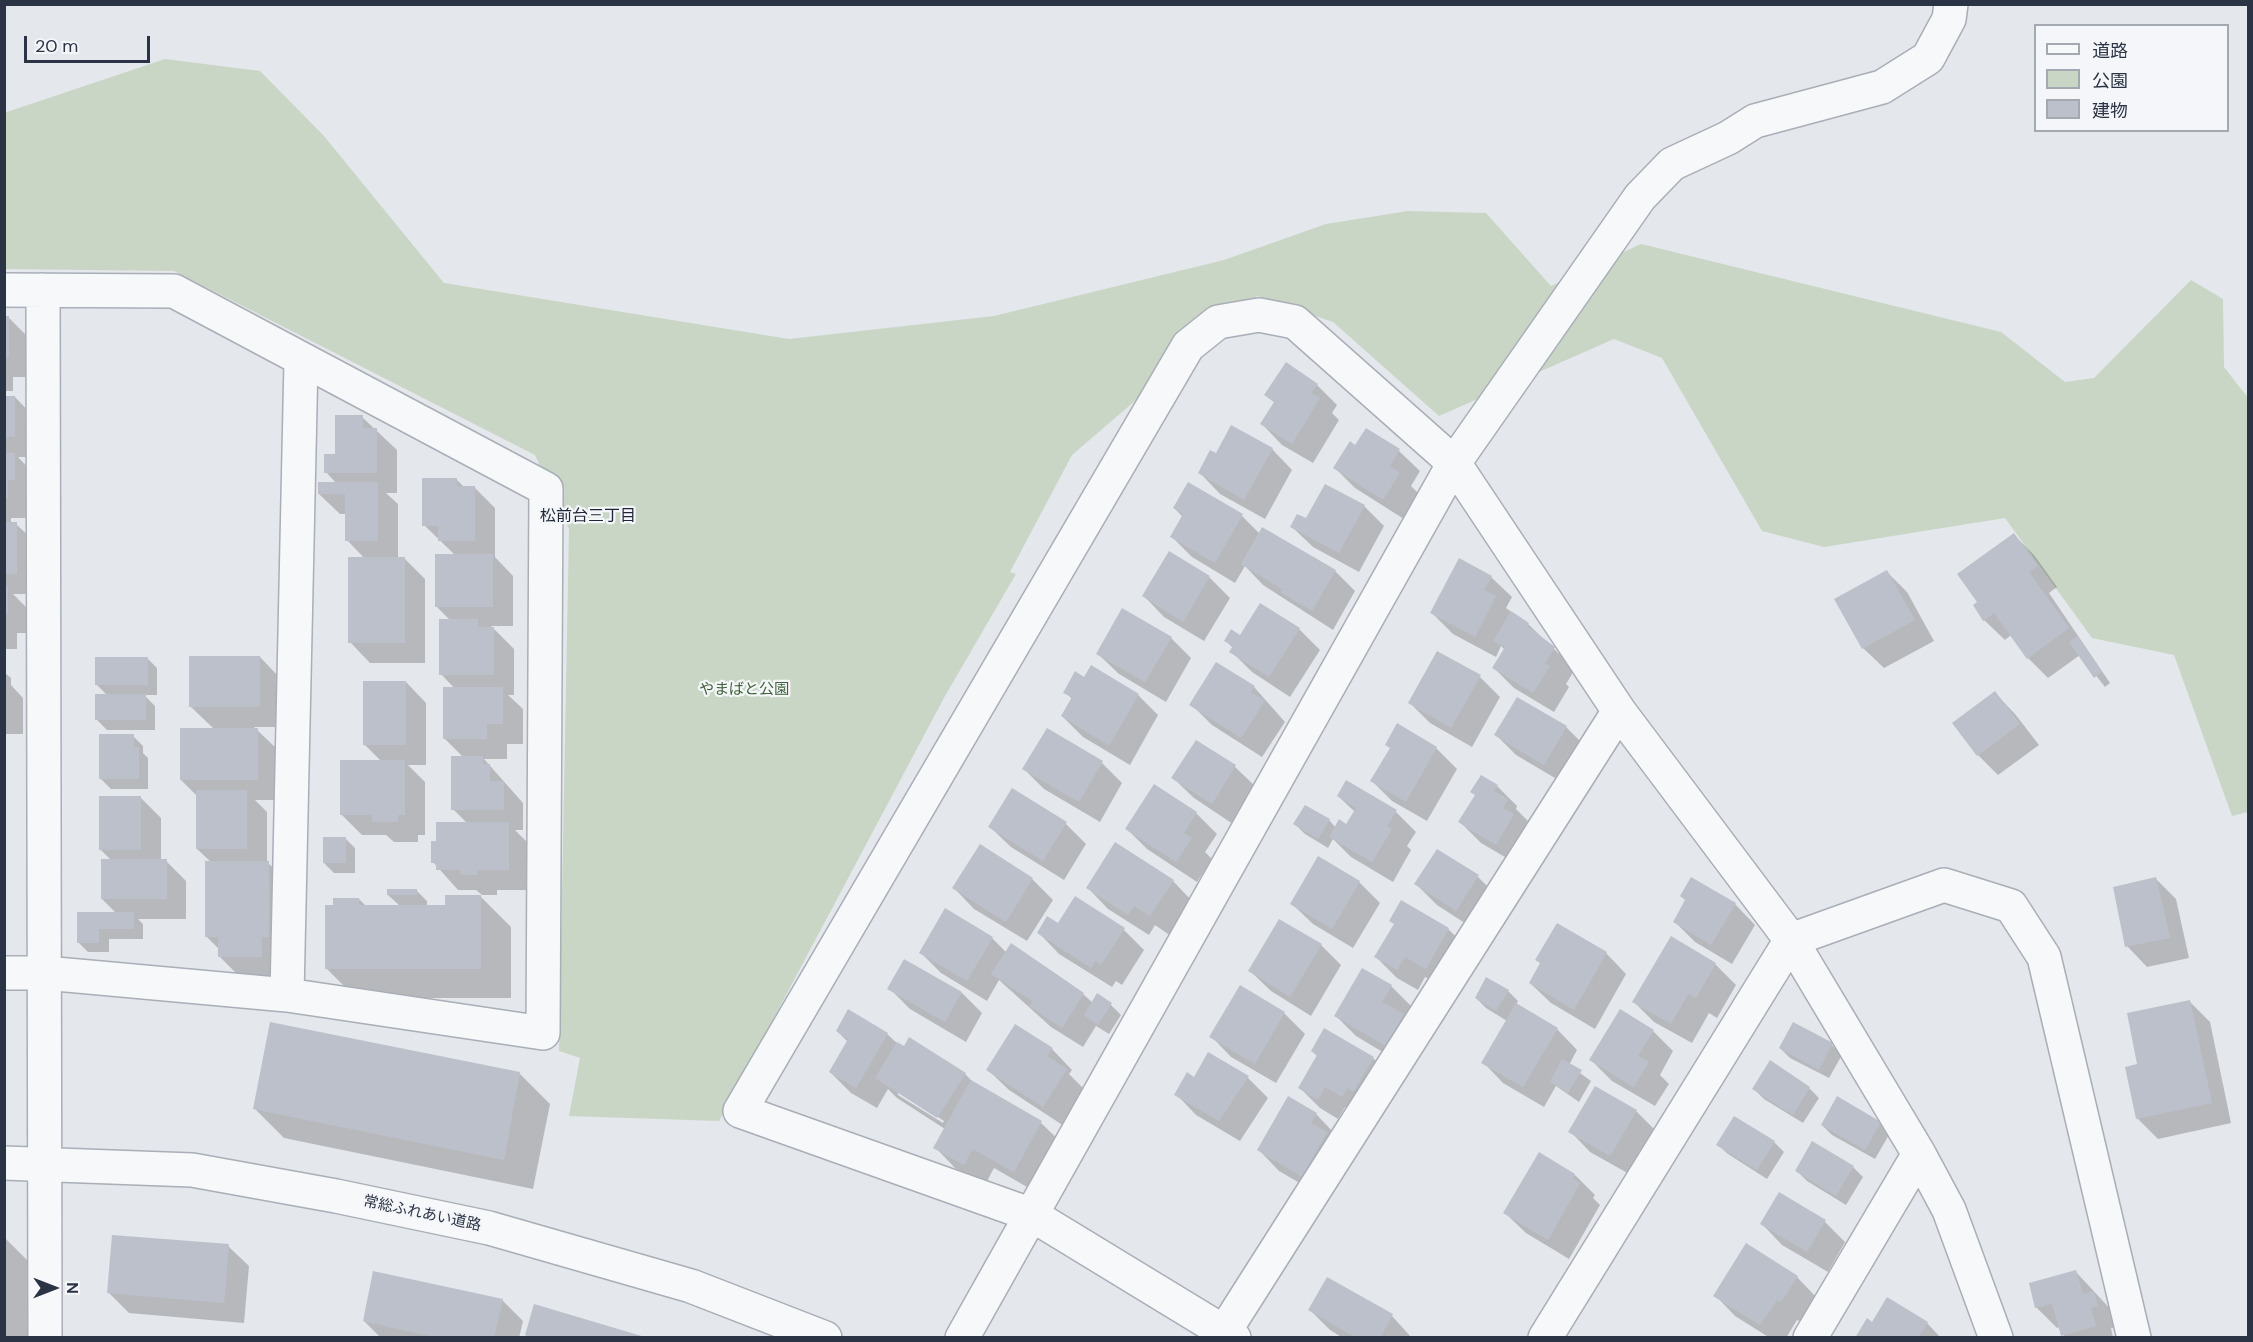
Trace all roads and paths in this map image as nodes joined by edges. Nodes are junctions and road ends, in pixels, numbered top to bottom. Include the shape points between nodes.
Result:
1 (1951, 4) edge
2 (4, 290) edge
3 (43, 290) junction
4 (301, 361) junction
5 (1454, 462) junction
6 (1619, 711) junction
7 (1791, 940) junction
8 (4, 973) edge
9 (45, 973) junction
10 (287, 995) junction
11 (1919, 1154) junction
12 (4, 1163) edge
13 (45, 1163) junction
14 (1032, 1215) junction
15 (1229, 1335) edge
16 (45, 1338) edge
17 (825, 1338) edge
18 (962, 1338) edge
19 (1545, 1338) edge
20 (1810, 1338) edge
21 (1996, 1338) edge
22 (2134, 1338) edge

1 - 5 street via 1949,20 1928,58 1882,87 1755,121 1672,164 1640,197
2 - 3 street
3 - 4 street via 174,291
3 - 9 street
4 - 10 street
4 - 10 street via 546,489 543,1033
5 - 6 street
5 - 14 street
5 - 14 street via 1294,322 1260,315 1218,322 1188,346 740,1111
6 - 7 street
6 - 15 street
7 - 11 street
7 - 19 street
7 - 22 street via 1944,885 2011,906 2044,957
8 - 9 street
9 - 10 street
9 - 13 street
11 - 20 street
11 - 21 street via 1949,1210
12 - 13 street, 常総ふれあい道路
13 - 16 street
13 - 17 street, 常総ふれあい道路 via 192,1170 489,1228 691,1286
14 - 15 street
14 - 18 street

